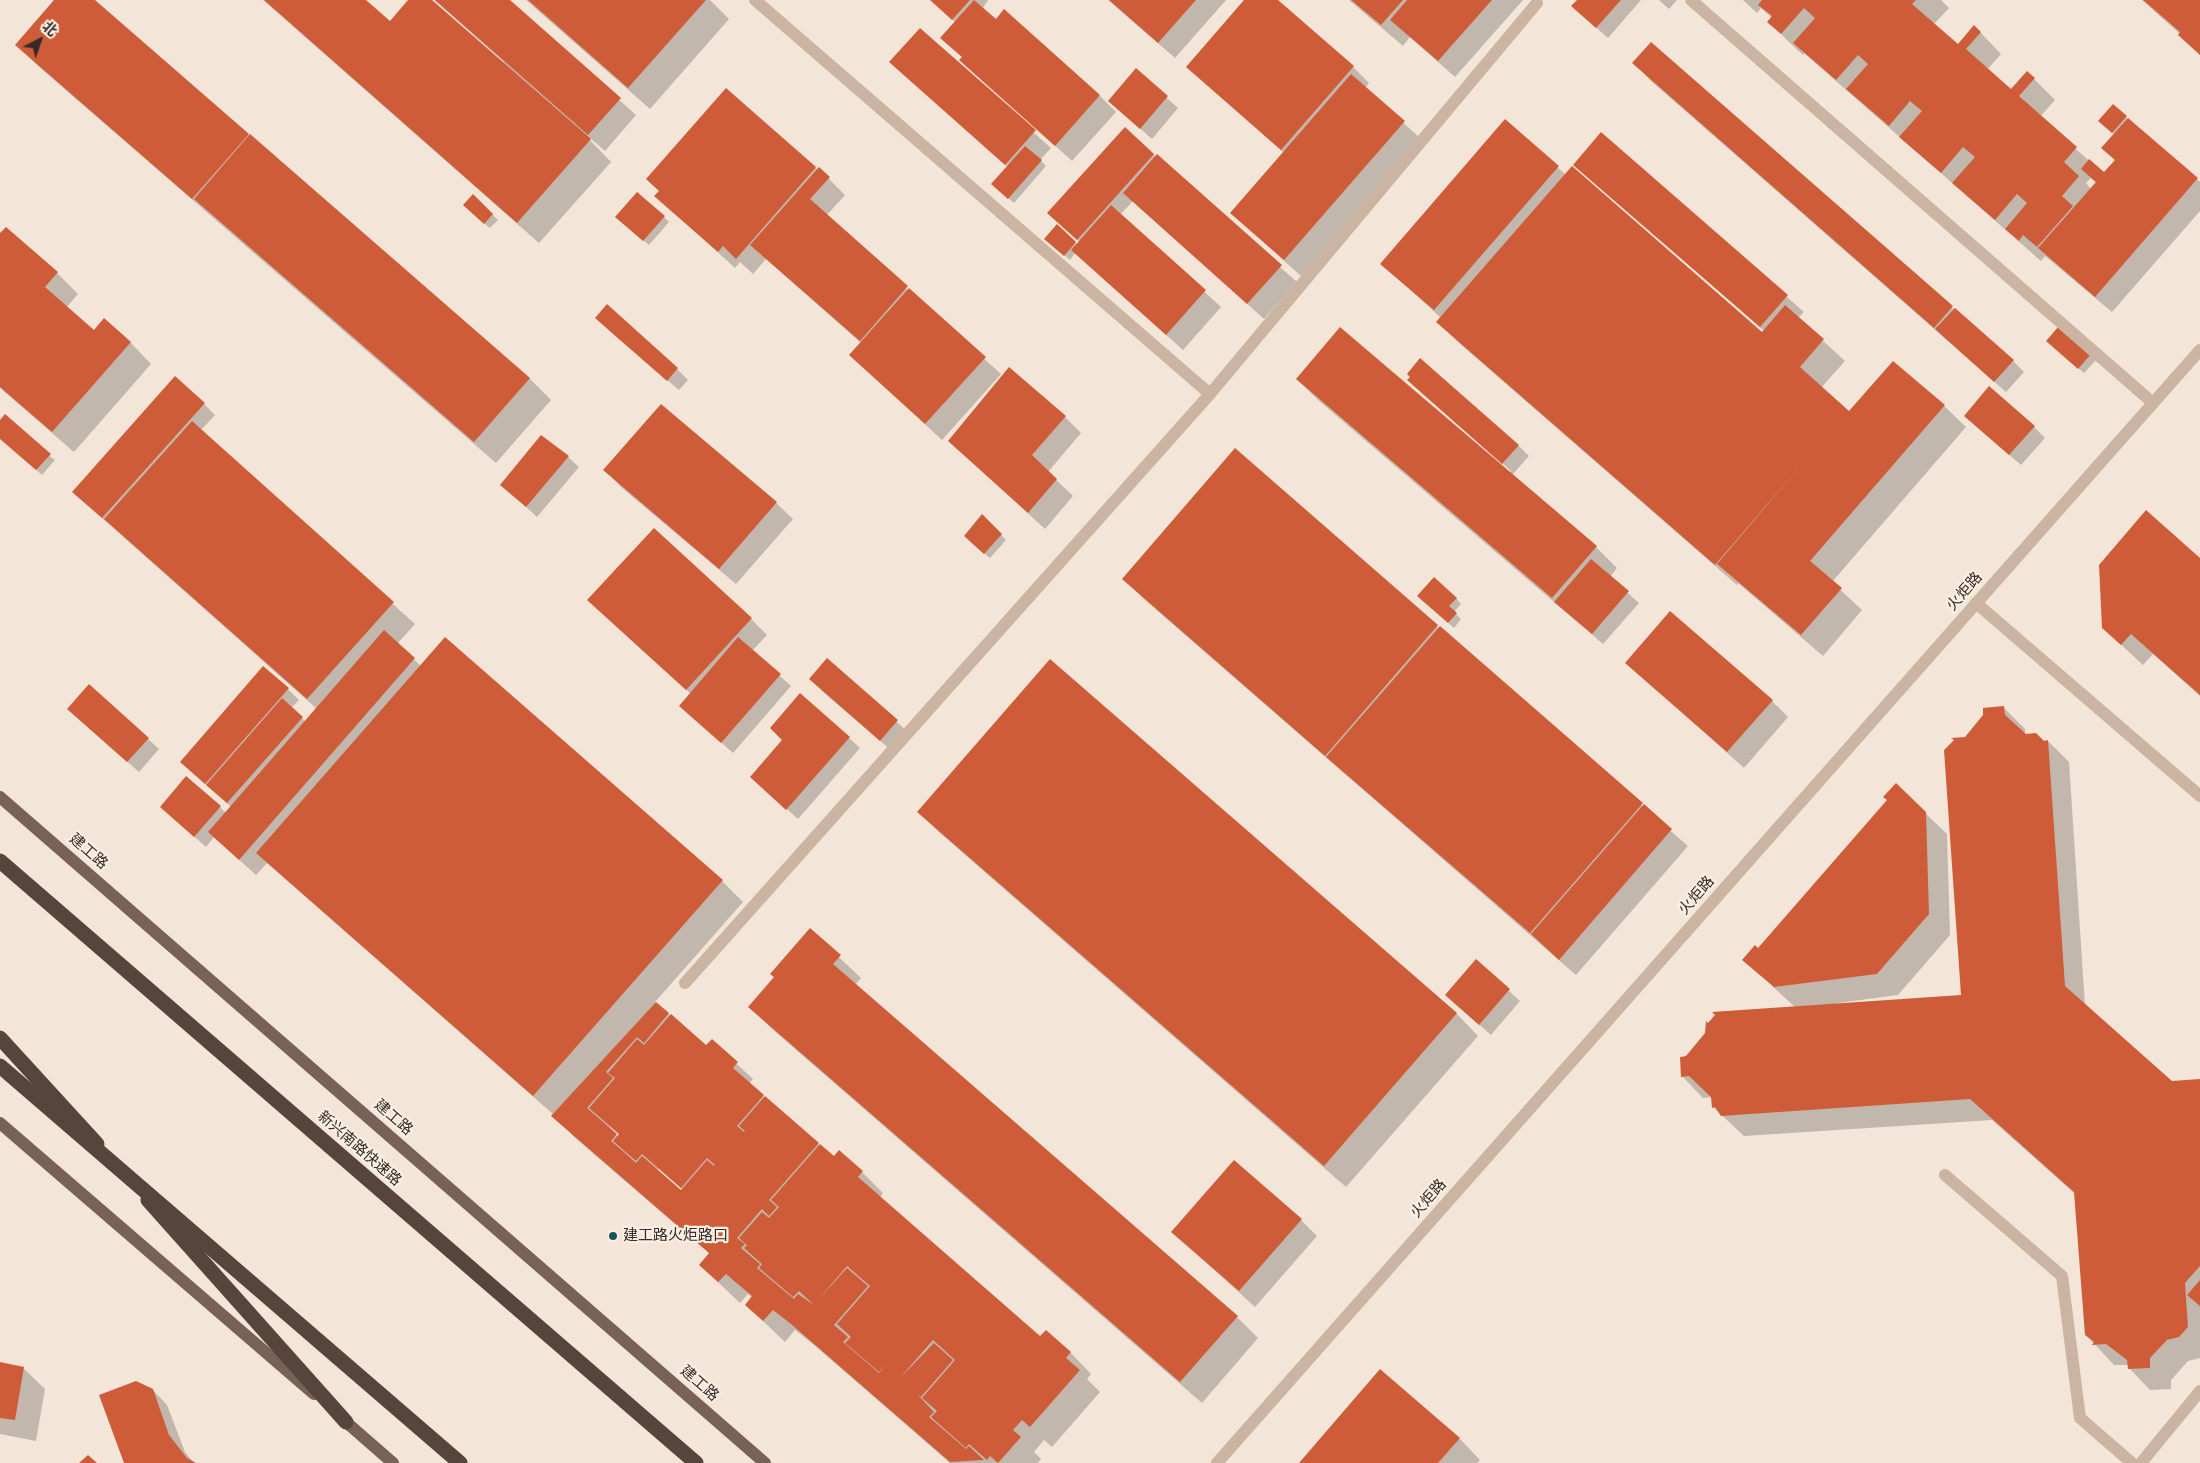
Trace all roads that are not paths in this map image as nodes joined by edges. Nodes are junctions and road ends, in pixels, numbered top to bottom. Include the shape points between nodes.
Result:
1 (755, 0) edge
2 (1690, 0) edge
3 (1537, 3) dead end
4 (2200, 350) edge
5 (1210, 394) junction
6 (2153, 403) junction
7 (1976, 603) junction
8 (2200, 796) edge
9 (0, 797) edge
10 (0, 862) edge
11 (686, 983) dead end
12 (0, 1038) edge
13 (0, 1066) edge
14 (0, 1122) edge
15 (1945, 1175) dead end
16 (2200, 1391) edge
17 (346, 1422) junction
18 (393, 1463) edge
19 (460, 1463) edge
20 (696, 1463) edge
21 (765, 1463) edge
22 (1218, 1463) edge
23 (2132, 1463) edge
24 (2140, 1463) edge

1 - 5 street
2 - 6 street
3 - 5 street
4 - 6 street, 火炬路
5 - 11 street
6 - 7 street, 火炬路
7 - 8 street
7 - 22 street, 火炬路
9 - 21 main road, 建工路
10 - 20 highway, 新兴南路快速路
12 - 17 highway
13 - 19 highway, bridge
14 - 17 main road
15 - 23 street via 2062,1276 2080,1418
16 - 24 street
17 - 18 main road

